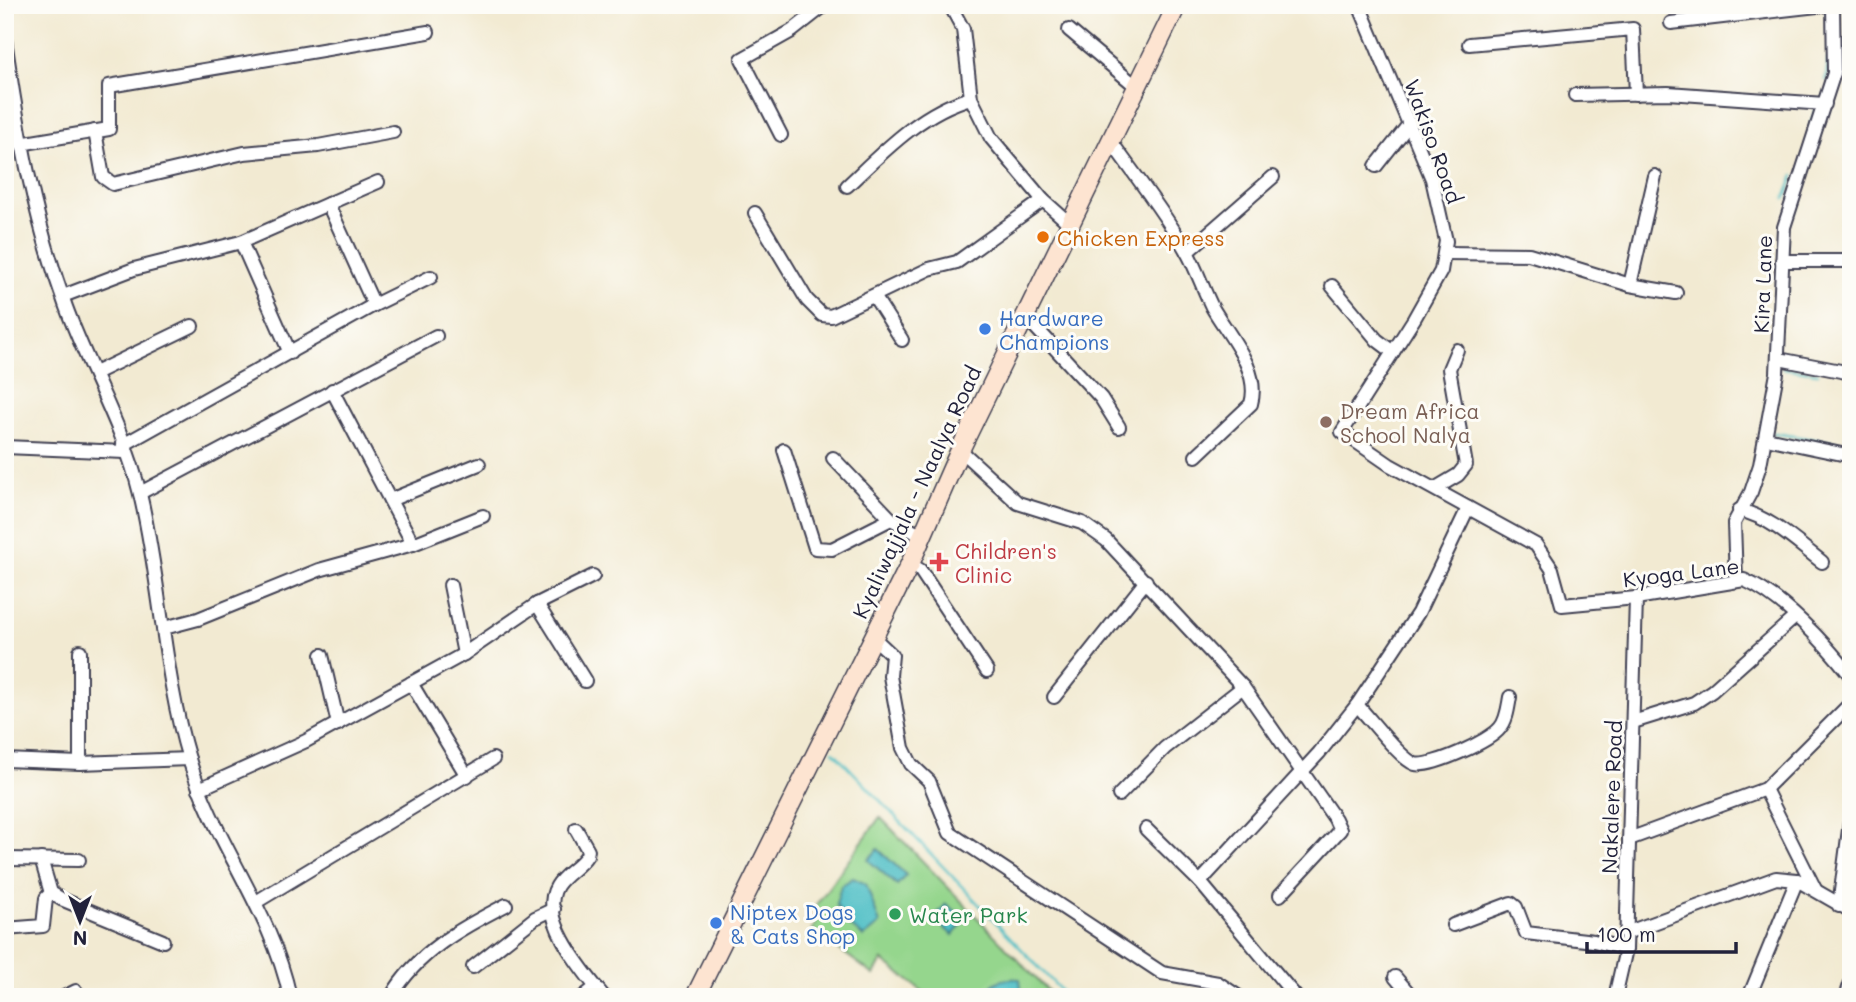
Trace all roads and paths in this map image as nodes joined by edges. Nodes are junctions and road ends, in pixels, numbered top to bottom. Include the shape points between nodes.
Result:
1 (825, 5) edge
2 (950, 5) edge
3 (1177, 5) edge
4 (1359, 5) edge
5 (1826, 5) edge
6 (1833, 5) edge
7 (1671, 23) dead end
8 (1069, 30) dead end
9 (428, 32) dead end
10 (5, 39) edge
11 (1469, 44) dead end
12 (1137, 87) junction
13 (1636, 94) junction
14 (1575, 95) dead end
15 (971, 98) junction
16 (1821, 104) junction
17 (10, 113) edge
18 (1410, 123) junction
19 (95, 131) junction
20 (393, 132) dead end
21 (781, 135) dead end
22 (1110, 140) junction
23 (20, 144) junction
24 (1376, 166) dead end
25 (1655, 176) dead end
26 (1273, 177) dead end
27 (378, 182) dead end
28 (847, 186) dead end
29 (1043, 200) junction
30 (328, 204) junction
31 (755, 213) dead end
32 (1070, 224) junction
33 (241, 242) junction
34 (1187, 252) junction
35 (1446, 253) junction
36 (1782, 261) junction
37 (1851, 261) edge
38 (430, 277) dead end
39 (1630, 285) junction
40 (1332, 286) dead end
41 (1676, 293) dead end
42 (63, 296) junction
43 (874, 296) junction
44 (373, 305) junction
45 (1025, 316) junction
46 (192, 326) dead end
47 (436, 336) dead end
48 (902, 340) dead end
49 (1457, 350) dead end
50 (1393, 352) junction
51 (290, 353) junction
52 (1779, 359) junction
53 (95, 373) junction
54 (1851, 373) edge
55 (332, 390) junction
56 (1119, 428) dead end
57 (1766, 438) junction
58 (5, 447) edge
59 (124, 448) junction
60 (784, 450) dead end
61 (960, 450) junction
62 (1196, 456) dead end
63 (1851, 456) edge
64 (833, 458) dead end
65 (480, 464) dead end
66 (1436, 488) junction
67 (140, 493) junction
68 (390, 500) junction
69 (1468, 508) junction
70 (483, 516) dead end
71 (1737, 517) junction
72 (891, 519) junction
73 (922, 536) junction
74 (413, 544) junction
75 (1822, 562) dead end
76 (910, 564) junction
77 (593, 576) dead end
78 (1736, 581) junction
79 (1146, 582) junction
80 (450, 585) dead end
81 (1636, 598) junction
82 (537, 604) junction
83 (1794, 618) junction
84 (164, 628) junction
85 (873, 637) junction
86 (80, 652) dead end
87 (464, 654) junction
88 (323, 655) dead end
89 (987, 671) dead end
90 (1851, 676) edge
91 (585, 681) dead end
92 (411, 683) junction
93 (1243, 687) junction
94 (1054, 697) dead end
95 (1510, 697) dead end
96 (1851, 703) edge
97 (1357, 705) junction
98 (1633, 722) junction
99 (338, 724) junction
100 (189, 758) junction
101 (493, 759) dead end
102 (5, 760) edge
103 (80, 763) junction
104 (1301, 774) junction
105 (467, 776) junction
106 (200, 789) junction
107 (1765, 789) junction
108 (1119, 795) dead end
109 (1851, 814) edge
110 (576, 829) dead end
111 (1146, 829) dead end
112 (1629, 839) junction
113 (5, 859) edge
114 (41, 859) junction
115 (79, 860) dead end
116 (1797, 880) junction
117 (1200, 881) junction
118 (1816, 890) junction
119 (51, 893) junction
120 (1280, 895) dead end
121 (256, 902) junction
122 (506, 905) dead end
123 (1845, 908) edge
124 (554, 909) junction
125 (1453, 925) dead end
126 (5, 929) edge
127 (1626, 933) junction
128 (163, 941) dead end
129 (1626, 949) junction
130 (473, 967) dead end
131 (1395, 977) dead end
132 (1851, 982) edge
133 (600, 992) edge
134 (290, 997) edge
135 (391, 997) edge
136 (583, 997) edge
137 (695, 997) edge
138 (1239, 997) edge
139 (1296, 997) edge
140 (1412, 997) edge
141 (1615, 997) edge
142 (1748, 997) edge
143 (1846, 997) edge

1 - 21 street via 792,31 742,59
2 - 15 street via 963,29
3 - 12 main road, Kyaliwajjala - Naalya Road
4 - 18 street, Wakiso Road
5 - 7 street
6 - 16 street, Kira Lane via 1835,58
8 - 12 street
9 - 19 street via 109,86 109,129
10 - 17 street
11 - 13 street via 1633,29
12 - 22 main road, Kyaliwajjala - Naalya Road
13 - 14 street
13 - 16 street
15 - 28 street via 952,103 908,131
15 - 29 street via 991,138
16 - 36 street, Kira Lane via 1786,216
17 - 23 street
18 - 24 street
18 - 35 street, Wakiso Road via 1432,179
19 - 20 street via 103,177 113,184 244,153
19 - 23 street
22 - 32 main road, Kyaliwajjala - Naalya Road
22 - 34 street
23 - 42 street
25 - 39 street
26 - 34 street
27 - 30 street
29 - 32 street
29 - 43 street via 957,262 929,269
30 - 33 street
30 - 44 street
31 - 43 street via 807,300 822,315 831,316
32 - 45 main road, Kyaliwajjala - Naalya Road
33 - 42 street via 134,269
33 - 51 street
34 - 62 street via 1244,359 1254,393 1251,404
35 - 39 street via 1529,254
35 - 50 street
36 - 37 street
36 - 52 street, Kira Lane
38 - 44 street
39 - 41 street
40 - 50 street via 1377,340
42 - 53 street
43 - 48 street
44 - 51 street
45 - 56 street via 1101,398
45 - 61 main road, Kyaliwajjala - Naalya Road
46 - 53 street
47 - 55 street
49 - 66 street via 1449,369 1466,465
50 - 66 street via 1342,432 1390,465
51 - 59 street
52 - 54 street
52 - 57 street, Kira Lane
53 - 59 street
55 - 67 street
55 - 68 street
57 - 63 street
57 - 71 street, Kira Lane via 1751,492
58 - 59 street
59 - 67 street
60 - 72 street via 815,548 832,549
61 - 73 main road, Kyaliwajjala - Naalya Road
61 - 79 street via 1018,503 1092,528
64 - 72 street
65 - 68 street
66 - 69 street
67 - 84 street
68 - 74 street
69 - 81 street, Kyoga Lane via 1536,545 1552,569 1562,605
69 - 97 street via 1418,613
70 - 74 street
71 - 75 street via 1758,515
71 - 78 street
72 - 73 street
73 - 76 main road, Kyaliwajjala - Naalya Road
74 - 84 street via 319,570
76 - 85 main road, Kyaliwajjala - Naalya Road
76 - 89 street via 920,570
77 - 82 street
78 - 81 street, Kyoga Lane
78 - 83 street, Kyoga Lane via 1757,585
79 - 93 street
79 - 94 street
80 - 87 street
81 - 98 street, Nakalere Road
82 - 87 street
82 - 91 street
83 - 90 street, Kyoga Lane via 1825,644
83 - 98 street via 1712,691 1682,708
84 - 100 street
85 - 137 main road, Kyaliwajjala - Naalya Road
85 - 138 street via 892,655 890,676 903,748 911,764 929,781 950,834 1162,973 1218,983
86 - 103 street
87 - 92 street
88 - 99 street
92 - 99 street
92 - 105 street
93 - 104 street
93 - 108 street via 1185,730
95 - 97 street via 1505,720 1496,733 1423,764 1409,760
96 - 107 street
97 - 104 street
98 - 112 street, Nakalere Road
99 - 106 street
100 - 103 street
100 - 106 street
101 - 105 street
102 - 103 street
104 - 117 street
104 - 120 street via 1339,830
105 - 121 street
106 - 121 street
107 - 112 street
107 - 118 street
109 - 123 street
110 - 124 street via 587,855 558,884
111 - 117 street
112 - 127 street, Nakalere Road
113 - 114 street
114 - 115 street
114 - 119 street
116 - 118 street
116 - 127 street via 1767,879
116 - 142 street
117 - 139 street
118 - 123 street
119 - 126 street via 46,898 43,926
119 - 128 street
121 - 134 street via 284,969
122 - 135 street via 439,944 415,964
124 - 130 street via 535,918
124 - 133 street via 568,952
125 - 129 street via 1511,904 1529,934
127 - 129 street, Nakalere Road
129 - 141 street, Nakalere Road
131 - 140 street
132 - 143 street
133 - 136 street

